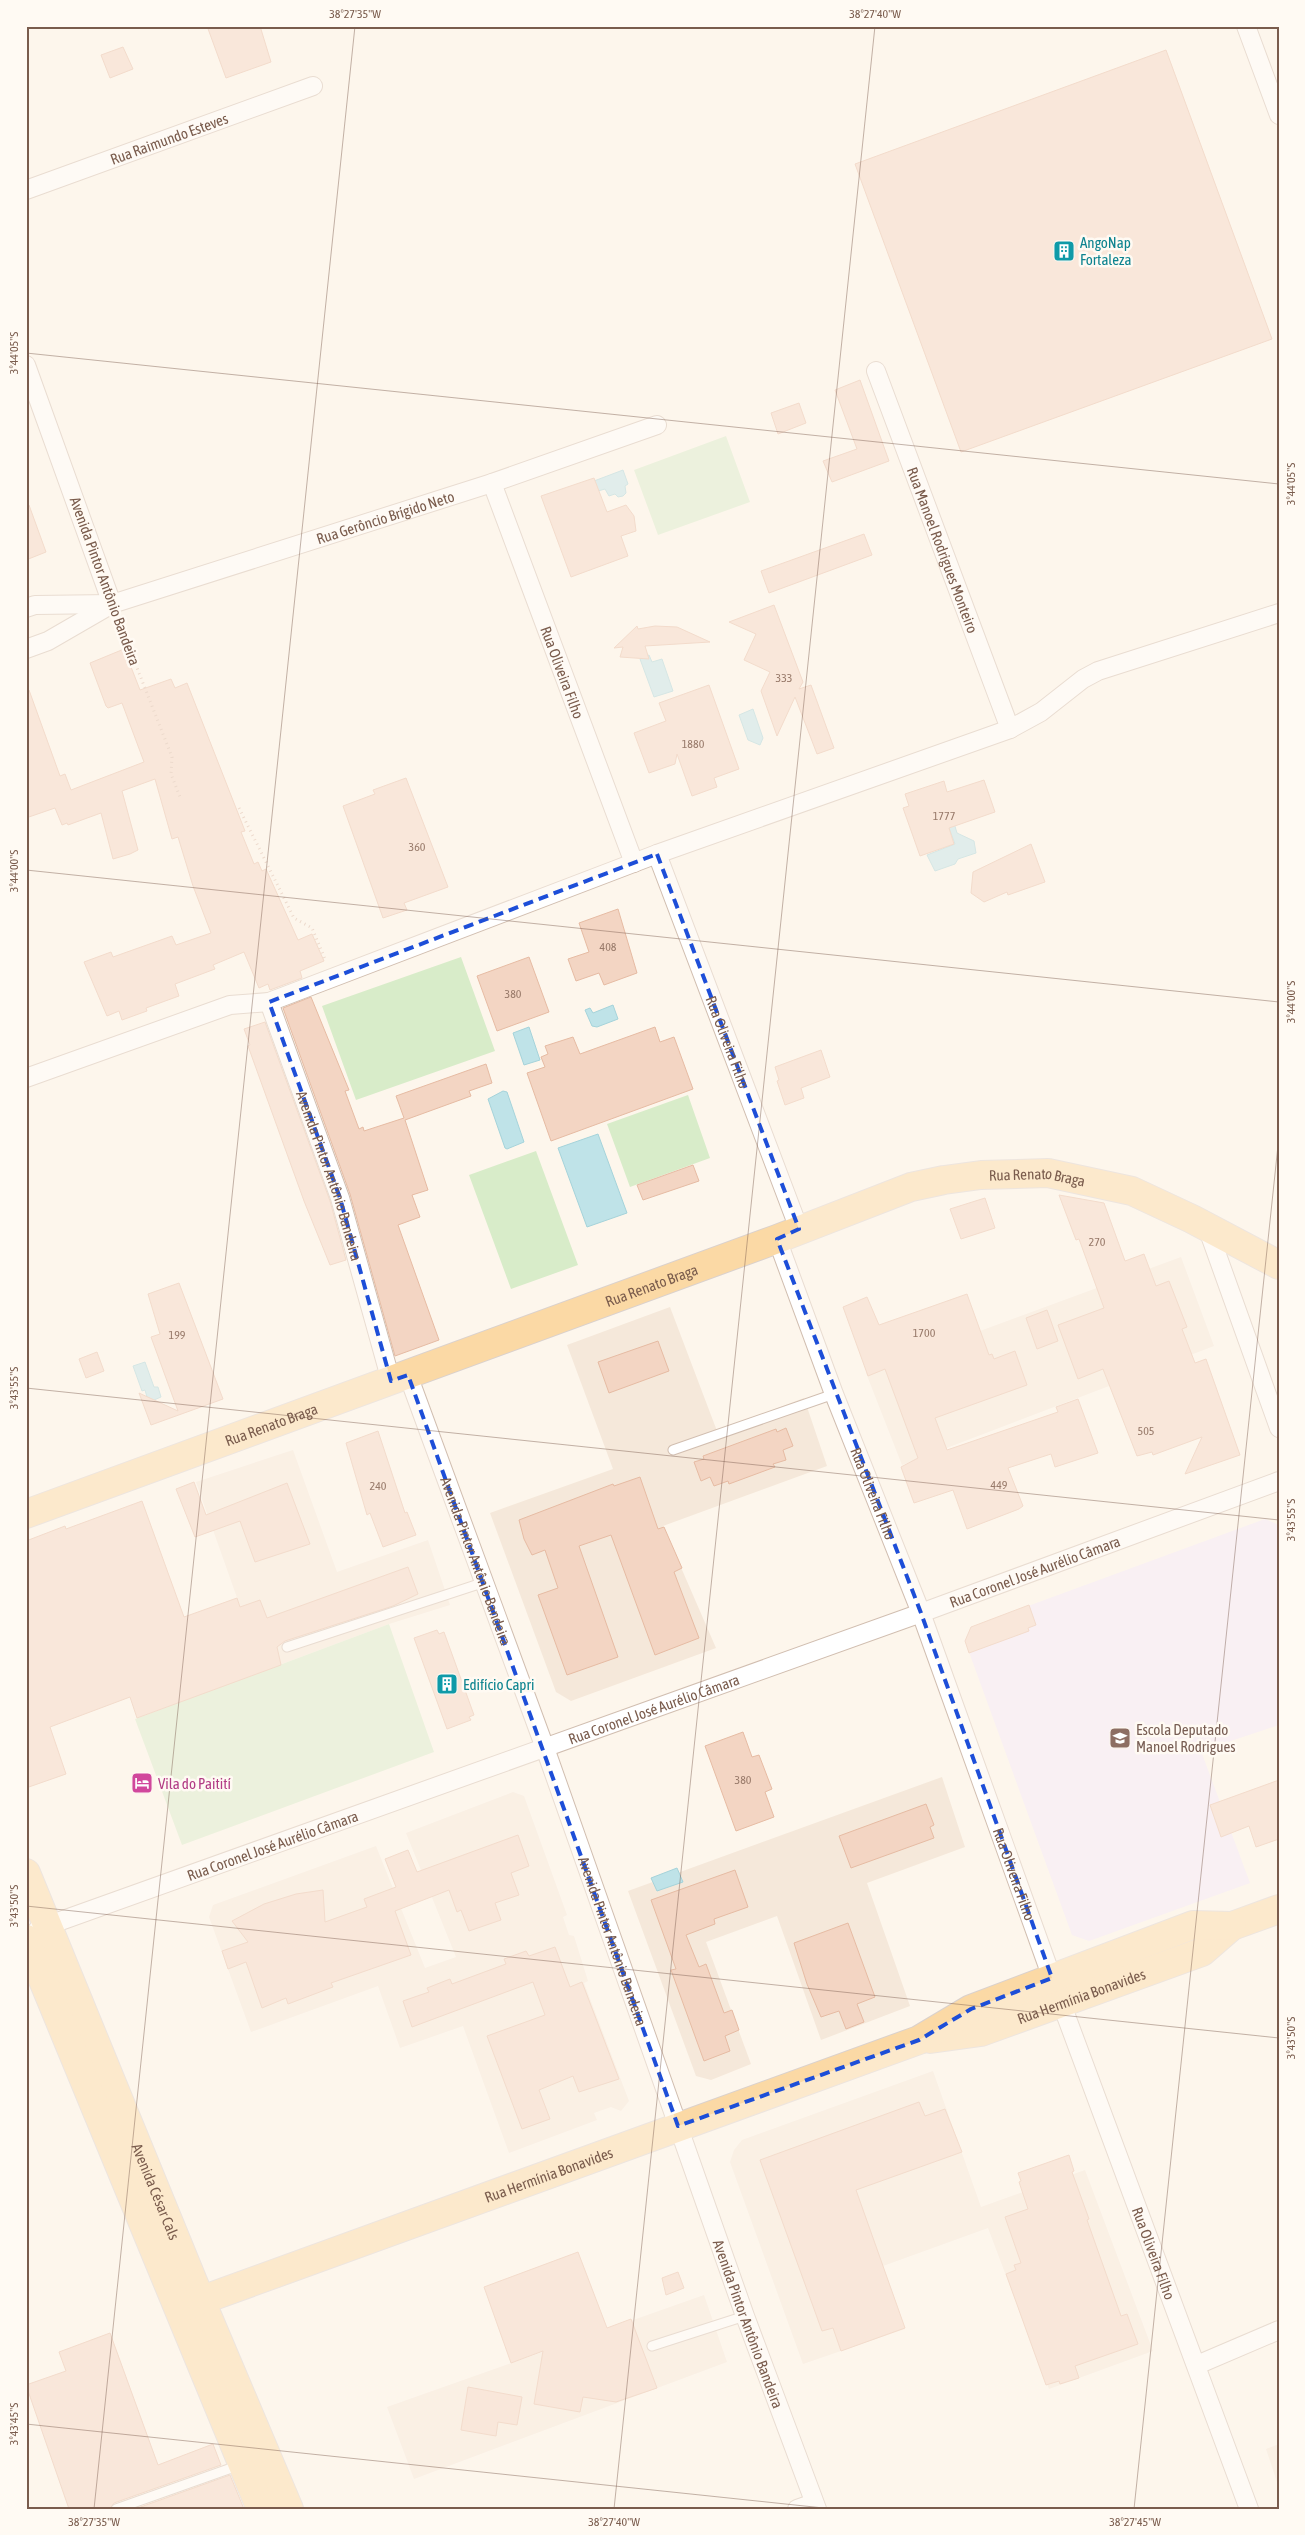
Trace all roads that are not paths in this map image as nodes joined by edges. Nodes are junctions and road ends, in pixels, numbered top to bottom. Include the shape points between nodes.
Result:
1 (1246, 26) edge
2 (313, 86) dead end
3 (1279, 115) edge
4 (26, 190) edge
5 (26, 365) edge
6 (876, 371) dead end
7 (657, 425) dead end
8 (492, 483) junction
9 (112, 604) junction
10 (26, 608) edge
11 (1279, 613) edge
12 (26, 650) edge
13 (1010, 729) junction
14 (658, 854) junction
15 (634, 863) junction
16 (269, 1002) junction
17 (26, 1078) edge
18 (1207, 1227) junction
19 (788, 1234) junction
20 (1279, 1265) edge
21 (399, 1378) junction
22 (834, 1394) junction
23 (1279, 1428) edge
24 (673, 1450) dead end
25 (1279, 1481) edge
26 (26, 1514) edge
27 (482, 1582) junction
28 (922, 1613) junction
29 (287, 1647) dead end
30 (545, 1748) junction
31 (26, 1873) edge
32 (1279, 1909) edge
33 (34, 1933) edge
34 (1056, 1991) junction
35 (678, 2126) junction
36 (190, 2304) junction
37 (745, 2316) junction
38 (1279, 2330) edge
39 (652, 2346) dead end
40 (1197, 2364) junction
41 (242, 2464) junction
42 (815, 2506) edge
43 (116, 2509) edge
44 (261, 2509) edge
45 (289, 2509) edge
46 (797, 2509) edge
47 (1249, 2509) edge

1 - 3 street
2 - 4 street, Rua Raimundo Esteves
5 - 9 street, Avenida Pintor Antônio Bandeira
6 - 13 street, Rua Manoel Rodrigues Monteiro
7 - 8 street, Rua Gerôncio Brígido Neto
8 - 9 street, Rua Gerôncio Brígido Neto
8 - 15 street, Rua Oliveira Filho
9 - 10 street, Rua Gerôncio Brígido Neto via 35,605
9 - 12 street, Rua Gerôncio Brígido Neto
11 - 13 street via 1098,671 1041,712
13 - 14 street
14 - 15 street
14 - 19 street, Rua Oliveira Filho
15 - 16 street
16 - 17 street via 230,1005
16 - 21 street, Avenida Pintor Antônio Bandeira via 340,1198
18 - 19 main road, Rua Renato Braga via 1132,1191 1072,1177 1026,1172 963,1177 911,1187
18 - 20 main road, Rua Renato Braga
18 - 23 street
19 - 21 main road, Rua Renato Braga
19 - 22 street, Rua Oliveira Filho
21 - 26 main road, Rua Renato Braga
21 - 27 street, Avenida Pintor Antônio Bandeira
22 - 24 lane
22 - 28 street, Rua Oliveira Filho
25 - 28 street, Rua Coronel José Aurélio Câmara
27 - 29 lane
27 - 30 street, Avenida Pintor Antônio Bandeira
28 - 30 street, Rua Coronel José Aurélio Câmara
28 - 34 street, Rua Oliveira Filho
30 - 33 street, Rua Coronel José Aurélio Câmara
30 - 35 street, Avenida Pintor Antônio Bandeira
31 - 33 main road, Avenida César Cals
32 - 34 main road, Rua Hermínia Bonavides via 1232,1926 1202,1952
33 - 36 main road, Avenida César Cals
34 - 35 main road, Rua Hermínia Bonavides via 981,2032 919,2040
34 - 40 street, Rua Oliveira Filho
35 - 36 main road, Rua Hermínia Bonavides
35 - 37 street, Avenida Pintor Antônio Bandeira
36 - 41 main road, Avenida César Cals
36 - 45 main road, Avenida César Cals
37 - 39 lane
37 - 42 street, Avenida Pintor Antônio Bandeira
38 - 40 street
40 - 47 street, Rua Oliveira Filho
41 - 43 lane
41 - 44 main road, Avenida César Cals
42 - 46 street

